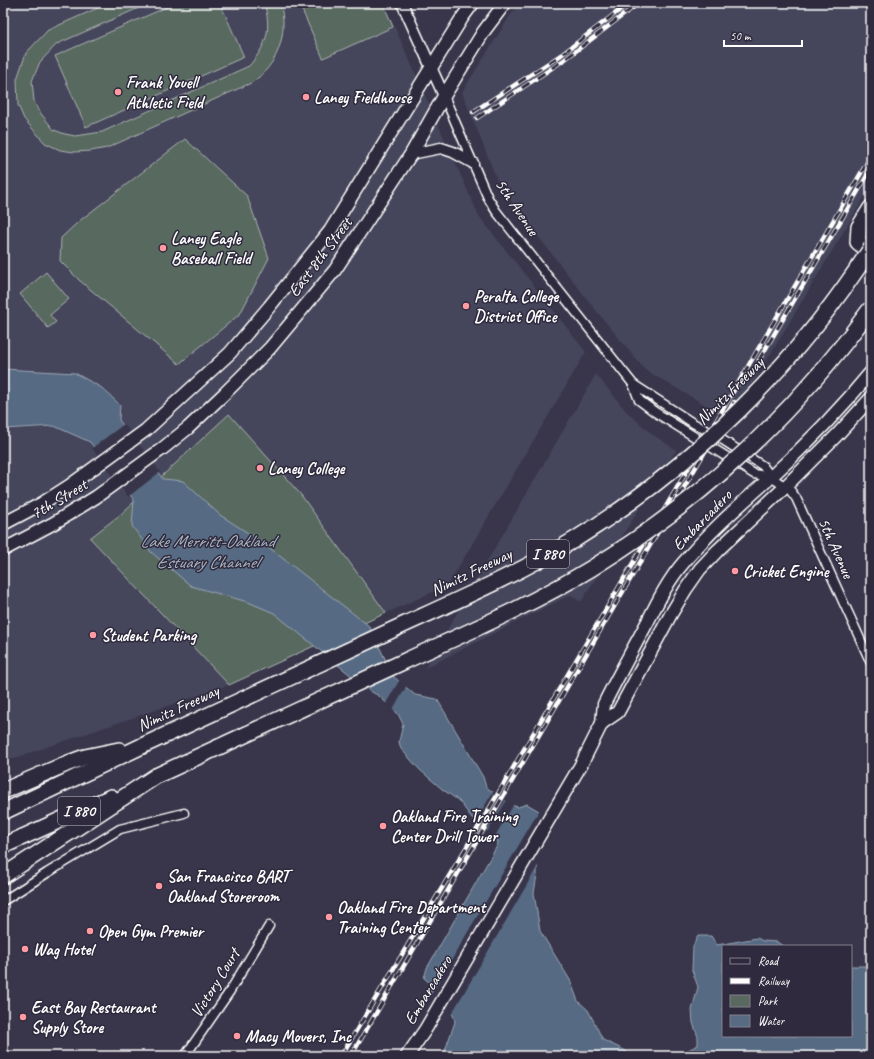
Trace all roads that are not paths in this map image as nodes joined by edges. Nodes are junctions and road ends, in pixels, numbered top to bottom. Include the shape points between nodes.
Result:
1 (403, 3) edge
2 (473, 3) edge
3 (505, 3) edge
4 (431, 68) junction
5 (444, 96) junction
6 (411, 154) junction
7 (473, 163) junction
8 (871, 208) edge
9 (871, 248) edge
10 (871, 253) edge
11 (871, 308) edge
12 (871, 372) edge
13 (633, 384) junction
14 (871, 398) edge
15 (94, 469) joint
16 (771, 477) junction
17 (786, 487) junction
18 (111, 488) joint
19 (3, 524) edge
20 (3, 550) edge
21 (871, 664) edge
22 (602, 723) junction
23 (142, 746) junction
24 (156, 776) junction
25 (3, 791) edge
26 (3, 812) edge
27 (184, 813) dead end
28 (3, 846) edge
29 (3, 876) edge
30 (3, 901) edge
31 (269, 926) dead end
32 (411, 1051) edge
33 (185, 1056) edge

1 - 4 street, 5th Avenue
2 - 4 main road, East 8th Street
3 - 5 main road, East 8th Street via 484,31
4 - 5 street, 5th Avenue
4 - 15 main road, East 8th Street via 330,231 279,295 230,353 146,430
5 - 6 main road, East 8th Street
5 - 7 street, 5th Avenue
6 - 7 street via 441,148
6 - 18 main road, East 8th Street via 335,270 290,324 188,428
7 - 13 street, 5th Avenue via 496,211
8 - 10 highway via 860,227 858,242
9 - 23 highway, Nimitz Freeway / I 880, bridge via 812,330 752,397 685,459 613,514 495,583
11 - 24 highway, I 880, bridge via 814,380 748,449 686,502 614,554 509,613
12 - 16 main road, Embarcadero via 825,425
13 - 16 street, 5th Avenue via 764,466
13 - 16 street, 5th Avenue via 639,400 655,412 754,474
14 - 17 main road, Embarcadero
15 - 19 main road, 7th Street via 40,504
16 - 17 street, 5th Avenue
16 - 22 main road, Embarcadero via 719,525 683,563 661,595 604,704
17 - 21 street, 5th Avenue via 796,498
17 - 22 main road, Embarcadero via 743,525 700,569 671,614 618,712
18 - 20 main road, 7th Street
22 - 32 main road, Embarcadero via 582,763
23 - 25 highway via 85,757
23 - 26 highway, Nimitz Freeway / I 880
24 - 28 highway, I 880
24 - 29 highway
27 - 30 street via 120,829
31 - 33 street, Victory Court via 230,991

